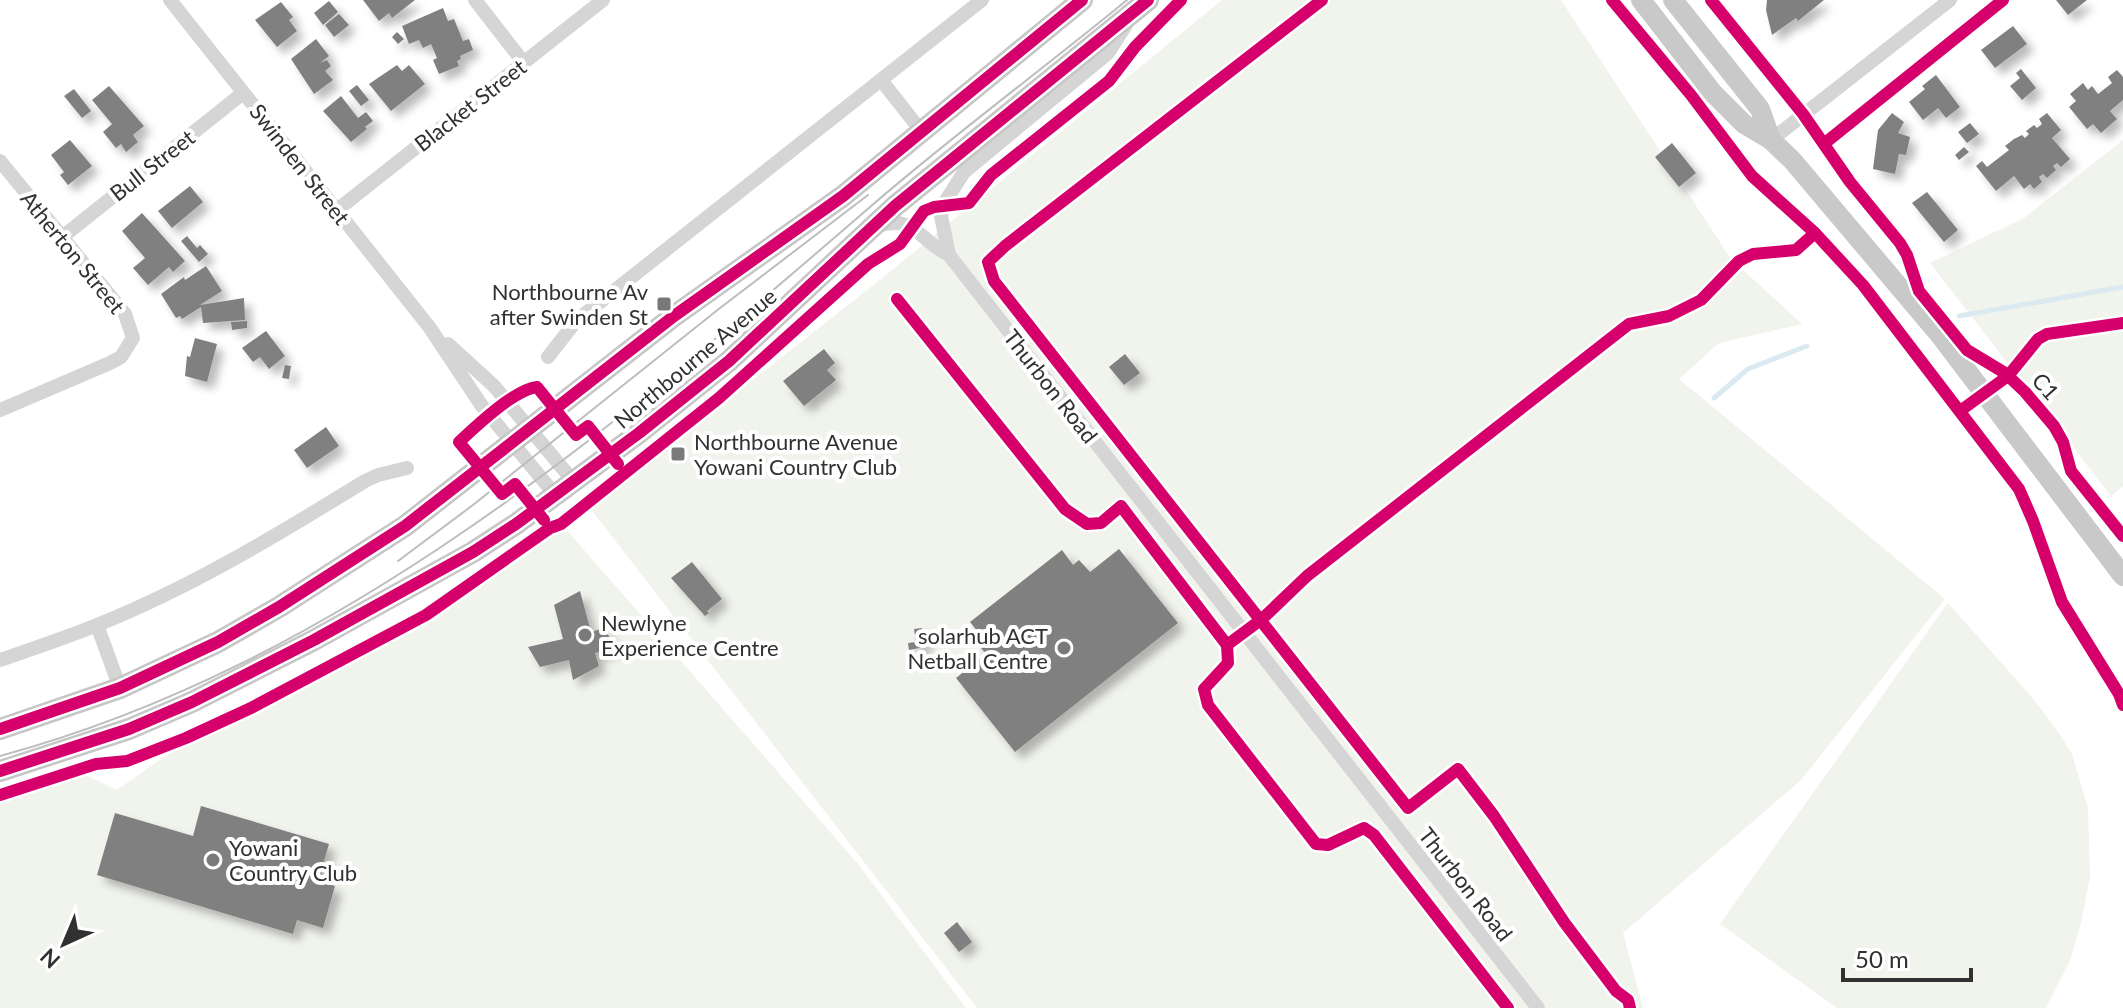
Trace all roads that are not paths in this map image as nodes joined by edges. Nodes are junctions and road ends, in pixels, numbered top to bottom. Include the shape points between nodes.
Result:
1 (170, 0) edge
2 (475, 0) edge
3 (603, 0) edge
4 (982, 0) edge
5 (1082, 0) edge
6 (1641, 0) edge
7 (1673, 0) edge
8 (1950, 0) edge
9 (1140, 7) edge
10 (524, 63) junction
11 (881, 80) junction
12 (243, 93) junction
13 (922, 132) junction
14 (1771, 140) junction
15 (0, 161) edge
16 (949, 195) joint
17 (337, 210) junction
18 (869, 228) junction
19 (61, 238) junction
20 (949, 255) junction
21 (430, 328) junction
22 (548, 357) dead end
23 (0, 410) edge
24 (522, 436) junction
25 (407, 468) dead end
26 (574, 482) junction
27 (556, 496) junction
28 (2123, 576) edge
29 (97, 625) junction
30 (0, 660) edge
31 (120, 688) junction
32 (0, 729) edge
33 (0, 771) edge
34 (1538, 1008) edge

1 - 12 street, Swinden Street
2 - 10 street
3 - 10 street, Blacket Street
4 - 11 street
5 - 13 highway, Northbourne Avenue
6 - 14 main road via 1713,93 1744,124
7 - 14 main road via 1760,109
8 - 14 street
9 - 16 street, Northbourne Avenue via 1108,53 972,163
9 - 18 highway, Northbourne Avenue
10 - 17 street, Blacket Street
11 - 13 street
11 - 22 street via 576,321
12 - 17 street, Swinden Street
12 - 19 street, Bull Street
13 - 24 highway, Northbourne Avenue
14 - 28 main road via 1939,334
15 - 19 street, Atherton Street
16 - 20 street, Thurbon Road via 941,219
17 - 21 street, Swinden Street
18 - 20 street, Thurbon Road via 903,223
18 - 26 highway, Northbourne Avenue via 729,361
19 - 23 street, Atherton Street via 125,314 133,338 121,357 110,363
20 - 34 street, Thurbon Road
21 - 24 street, Swinden Street via 494,386
21 - 24 street, Swinden Street via 482,406
24 - 26 street, Swinden Street
24 - 27 street, Swinden Street
24 - 31 highway, Northbourne Avenue via 405,526 291,599 218,642
25 - 29 street via 365,481 246,553
26 - 27 highway, Northbourne Avenue
27 - 33 highway, Northbourne Avenue via 473,552 253,673 129,729
29 - 30 street
29 - 31 street
31 - 32 highway, Northbourne Avenue

